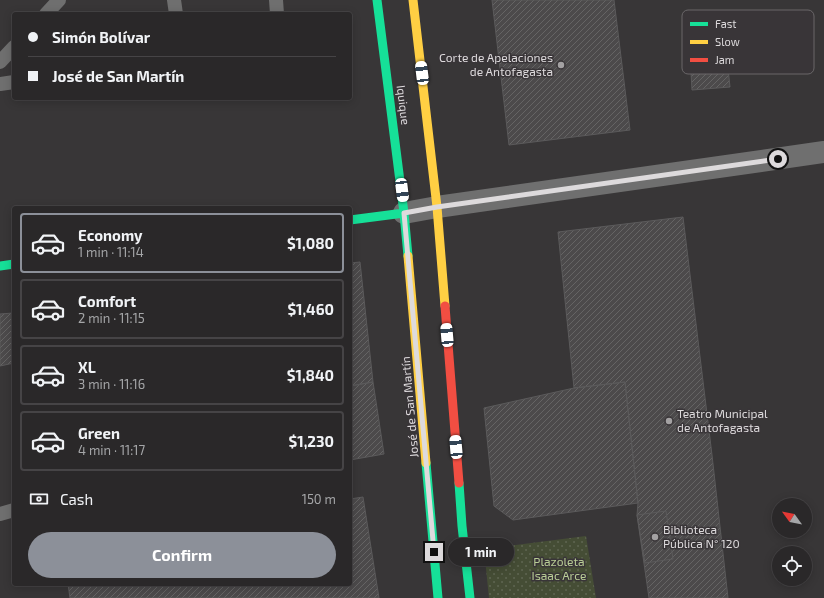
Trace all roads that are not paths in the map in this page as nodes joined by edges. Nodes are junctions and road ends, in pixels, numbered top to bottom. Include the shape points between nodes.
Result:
1 (59, 0) edge
2 (174, 0) edge
3 (276, 0) edge
4 (377, 0) edge
5 (413, 0) edge
6 (48, 12) edge
7 (176, 12) edge
8 (278, 12) edge
9 (12, 49) edge
10 (0, 62) edge
11 (12, 82) edge
12 (0, 84) edge
13 (824, 152) edge
14 (437, 207) junction
15 (404, 213) junction
16 (352, 220) edge
17 (12, 264) edge
18 (0, 266) edge
19 (12, 511) edge
20 (0, 514) edge
21 (438, 598) edge
22 (470, 598) edge

1 - 6 lane
2 - 7 lane
3 - 8 lane
4 - 15 street, Iquique
5 - 14 street, Iquique
9 - 10 lane
11 - 12 lane
13 - 14 street
14 - 15 street
14 - 22 street
15 - 16 street
15 - 21 street, José de San Martín
17 - 18 street
19 - 20 lane

